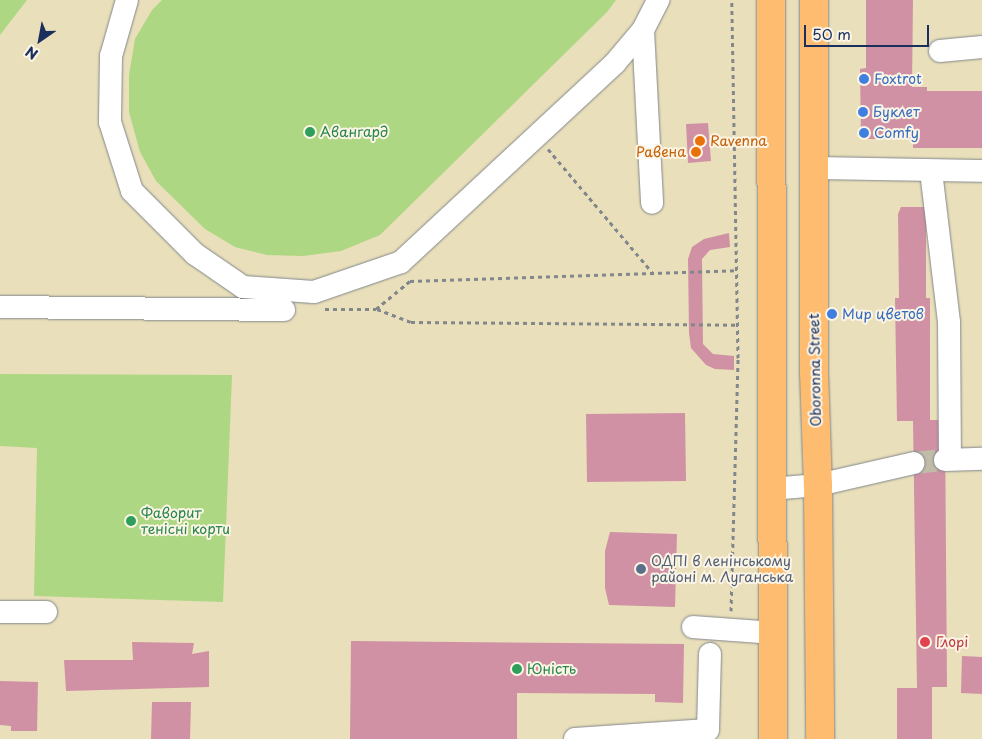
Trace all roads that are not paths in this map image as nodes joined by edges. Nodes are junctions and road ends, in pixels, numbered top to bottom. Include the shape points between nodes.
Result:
1 (128, 0) edge
2 (658, 0) edge
3 (770, 0) edge
4 (814, 0) edge
5 (643, 30) junction
6 (982, 47) edge
7 (940, 51) dead end
8 (814, 168) junction
9 (931, 171) junction
10 (982, 171) edge
11 (652, 203) dead end
12 (0, 307) edge
13 (284, 310) dead end
14 (982, 458) edge
15 (914, 463) tunnel mouth
16 (818, 485) junction
17 (771, 489) junction
18 (0, 612) edge
19 (46, 612) dead end
20 (693, 627) dead end
21 (774, 633) junction
22 (710, 654) dead end
23 (627, 737) edge
24 (576, 739) edge
25 (773, 739) edge
26 (820, 739) edge

1 - 5 street via 111,56 110,122 132,190 194,254 243,287 314,292 402,262 615,64
2 - 5 street
3 - 17 main road
4 - 8 main road, Oboronna Street
5 - 11 street
6 - 7 street
8 - 9 street
8 - 16 main road, Oboronna Street via 814,372
9 - 10 street
9 - 14 street via 949,322 948,460
12 - 13 street
15 - 16 street
16 - 17 street
16 - 26 main road, Oboronna Street
17 - 21 main road
18 - 19 street
20 - 21 street
21 - 25 main road
22 - 23 street via 708,730
23 - 24 street

